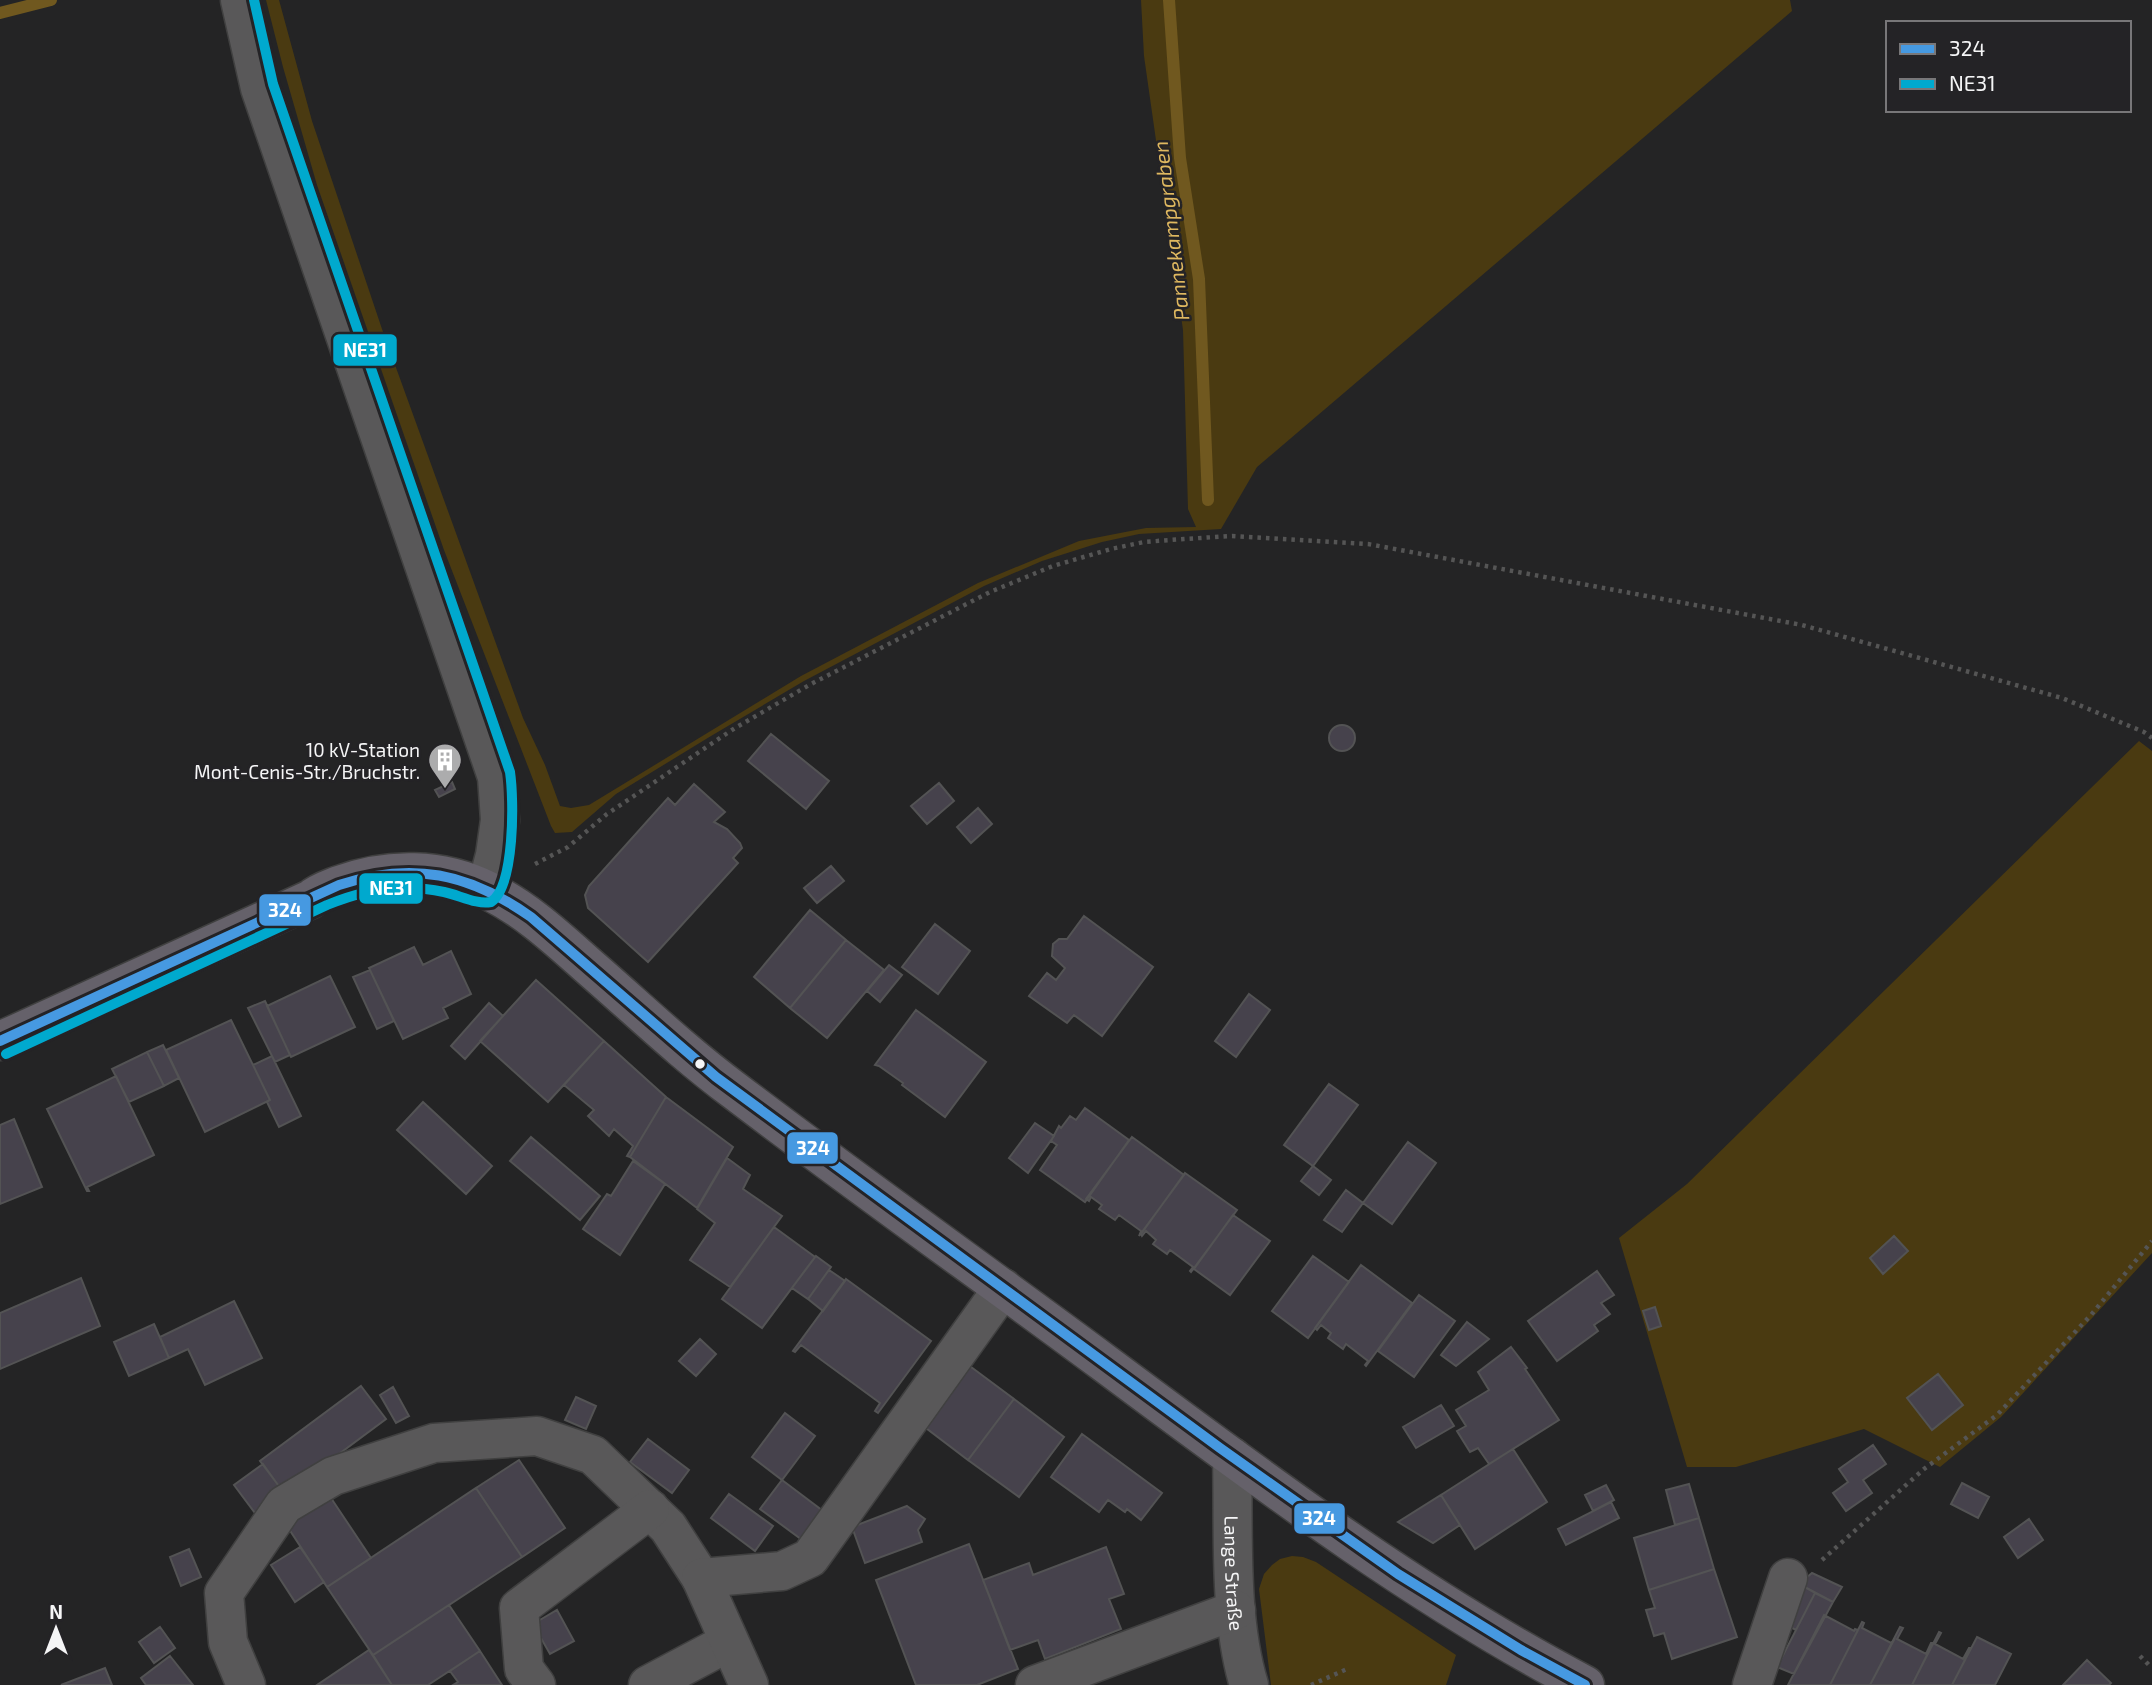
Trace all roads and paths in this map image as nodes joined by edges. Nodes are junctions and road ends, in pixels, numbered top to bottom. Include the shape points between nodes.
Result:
1 (240, 0) edge
2 (2152, 738) edge
3 (486, 889) junction
4 (0, 1041) edge
5 (2152, 1241) edge
6 (1003, 1288) junction
7 (1232, 1457) junction
8 (650, 1509) junction
9 (701, 1578) junction
10 (1788, 1578) joint
11 (1236, 1610) junction
12 (729, 1642) junction
13 (2140, 1656) dead end
14 (2152, 1668) edge
15 (1347, 1669) dead end
16 (246, 1685) edge
17 (536, 1685) edge
18 (648, 1685) edge
19 (749, 1685) edge
20 (1035, 1685) edge
21 (1249, 1685) edge
22 (1311, 1685) edge
23 (1585, 1685) edge
24 (1752, 1685) edge

1 - 3 street via 260,88 497,777 500,820
2 - 3 path via 2062,698 1802,625 1368,544 1232,536 1158,541 1053,566 990,592 811,684 607,814 568,847
3 - 4 main road via 419,872 385,872 351,881
3 - 6 main road via 554,935 700,1065
5 - 10 path via 2091,1315 1997,1415 1924,1469 1818,1563
6 - 7 main road
6 - 9 street via 810,1558 782,1571
7 - 11 street, Lange Straße
7 - 23 main road via 1402,1578
8 - 9 street via 668,1527
8 - 16 street via 593,1455 537,1436 434,1443 333,1476 284,1505 223,1593 228,1642
8 - 17 street via 519,1608 524,1669
9 - 12 street
10 - 24 street
11 - 20 street
11 - 21 street, Lange Straße
12 - 18 street
12 - 19 street
13 - 14 path
15 - 22 path

